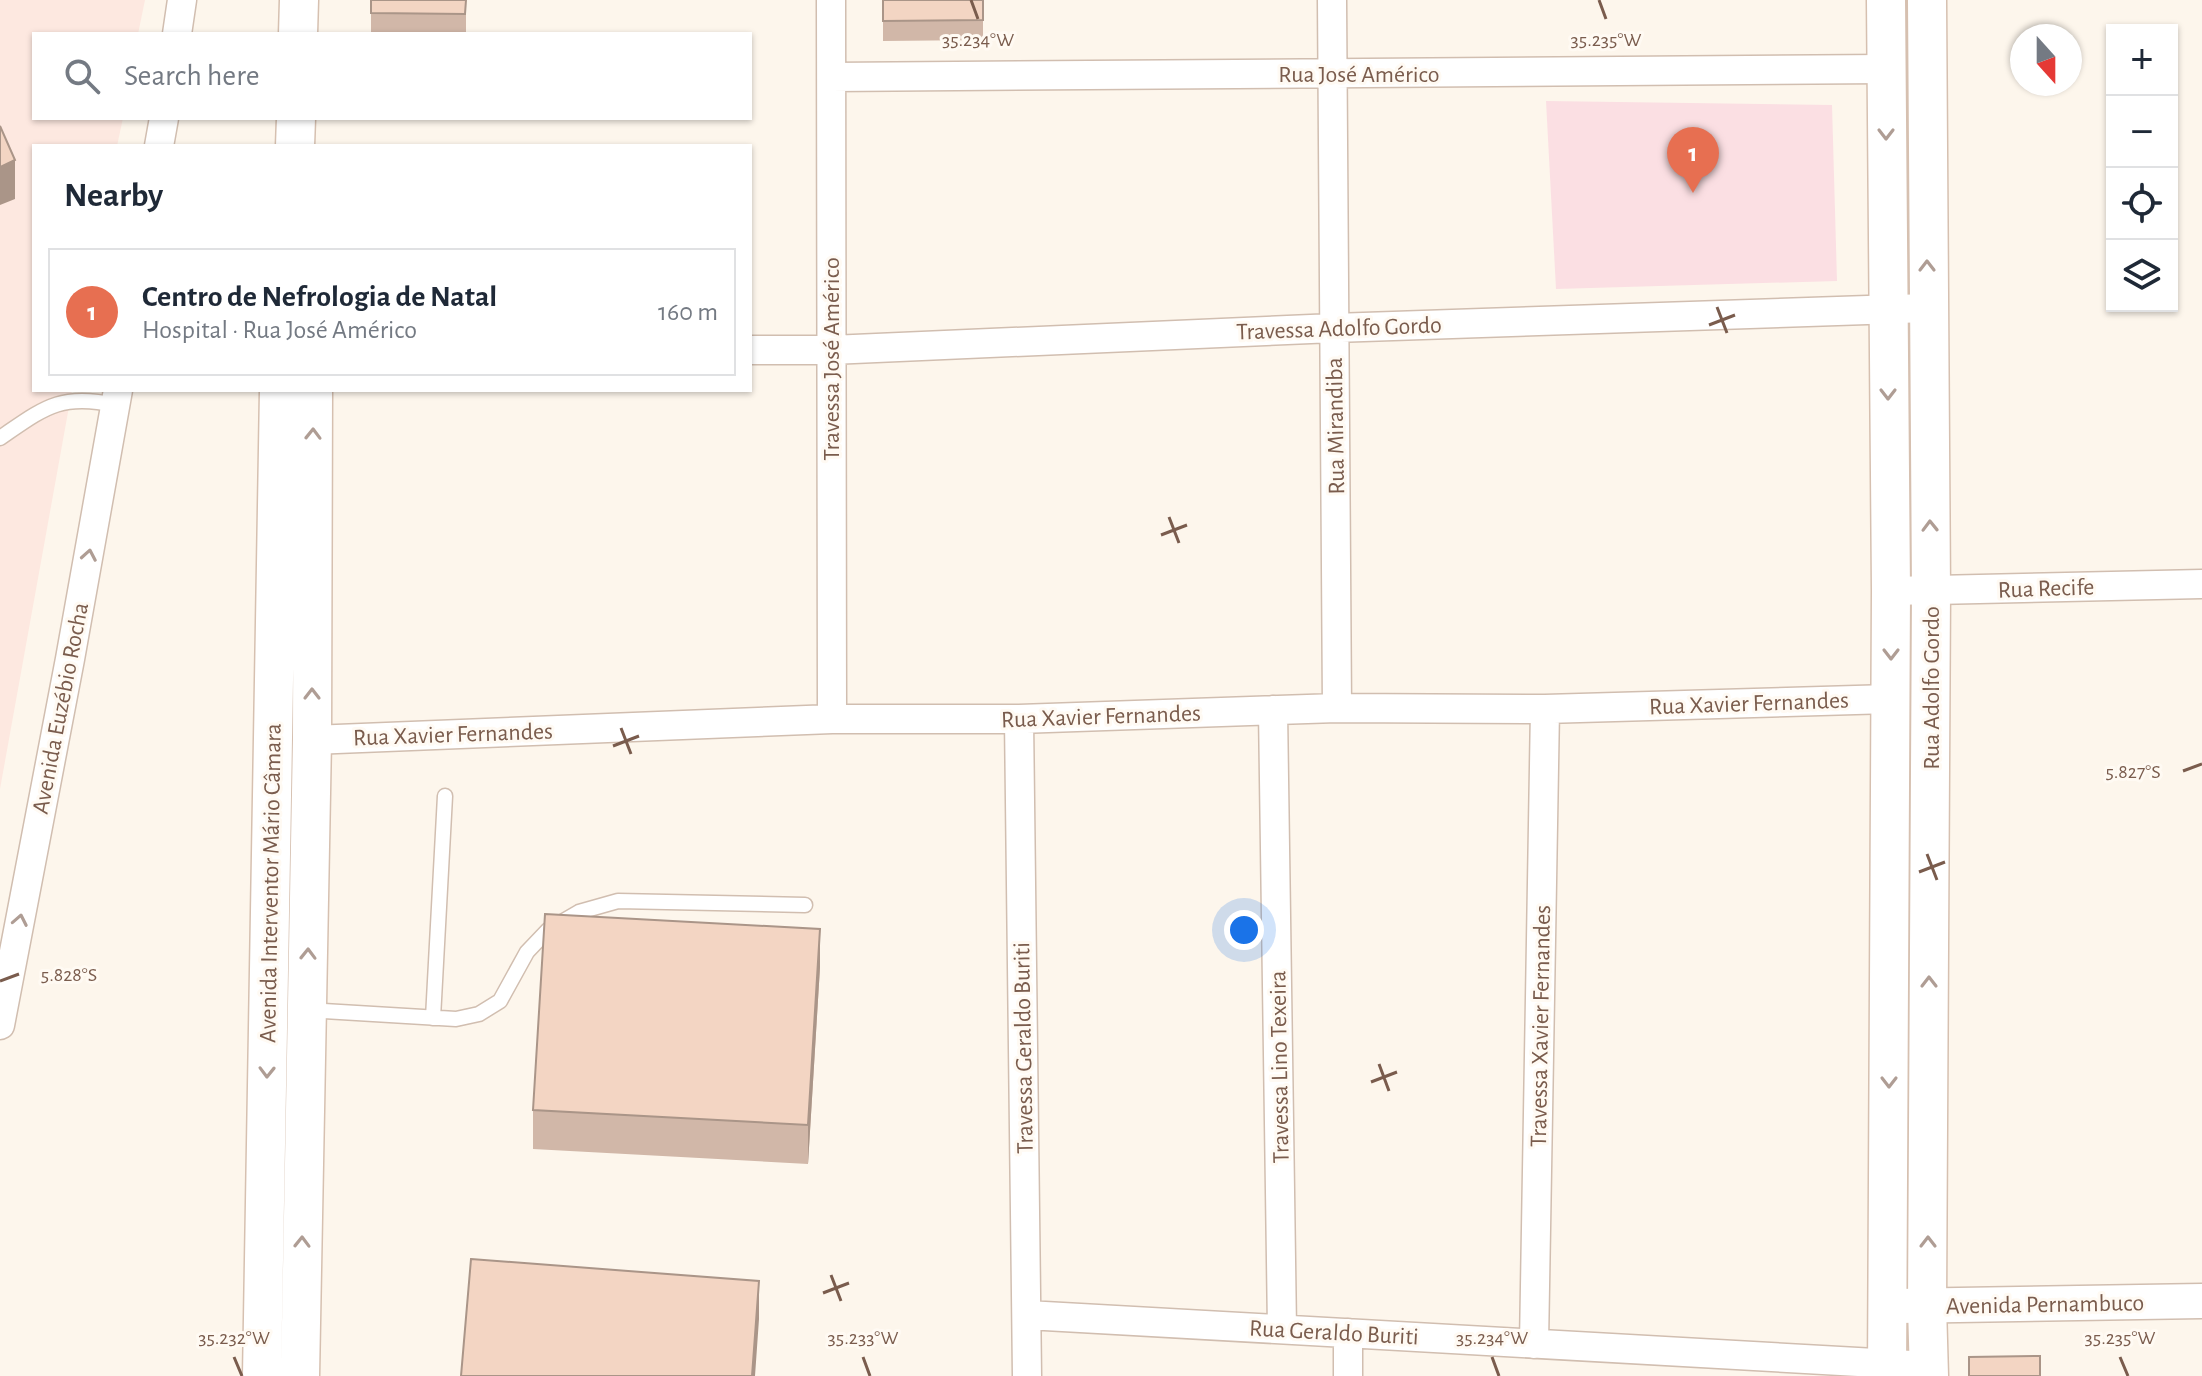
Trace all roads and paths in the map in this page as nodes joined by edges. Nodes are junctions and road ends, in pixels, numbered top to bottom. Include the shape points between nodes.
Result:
1 (182, 0) edge
2 (299, 0) edge
3 (831, 0) edge
4 (1332, 0) edge
5 (1886, 0) edge
6 (1927, 0) edge
7 (177, 32) edge
8 (298, 32) edge
9 (1886, 69) junction
10 (1332, 75) junction
11 (832, 77) junction
12 (164, 120) edge
13 (296, 120) edge
14 (159, 144) edge
15 (295, 144) edge
16 (1927, 308) junction
17 (1888, 309) junction
18 (1334, 328) junction
19 (752, 350) edge
20 (831, 350) junction
21 (279, 392) edge
22 (313, 392) edge
23 (116, 397) edge
24 (0, 438) edge
25 (2202, 584) edge
26 (1891, 591) junction
27 (1931, 591) junction
28 (1890, 699) junction
29 (1337, 708) junction
30 (1545, 709) junction
31 (1273, 710) junction
32 (832, 719) junction
33 (1019, 719) junction
34 (312, 740) junction
35 (445, 796) dead end
36 (805, 905) dead end
37 (307, 1010) junction
38 (433, 1018) junction
39 (0, 1025) edge
40 (263, 1298) junction
41 (2202, 1301) edge
42 (301, 1304) junction
43 (1888, 1306) junction
44 (1927, 1306) junction
45 (1027, 1315) junction
46 (1282, 1329) junction
47 (1348, 1333) junction
48 (1534, 1344) junction
49 (1887, 1370) edge
50 (1929, 1371) edge
51 (262, 1376) edge
52 (300, 1376) edge
53 (1027, 1376) edge
54 (1348, 1376) edge

1 - 7 street
2 - 8 main road
3 - 11 street, Travessa José Américo
4 - 10 street, Rua Mirandiba
5 - 9 main road, Rua Adolfo Gordo
16 -> 6 main road, Rua Adolfo Gordo
9 - 10 street, Rua José Américo
9 -> 17 main road, Rua Adolfo Gordo
10 - 11 street, Rua José Américo
10 - 18 street, Rua Mirandiba
11 - 20 street, Travessa José Américo
12 - 14 street
13 - 15 main road
16 - 17 street, Travessa Adolfo Gordo
27 -> 16 main road, Rua Adolfo Gordo
17 - 18 street, Travessa Adolfo Gordo
17 -> 26 main road, Rua Adolfo Gordo
18 - 20 street, Travessa Adolfo Gordo
18 - 29 street, Rua Mirandiba
19 - 20 street, Travessa Adolfo Gordo
20 - 32 street, Travessa José Américo
21 -> 40 main road, Avenida Interventor Mário Câmara
34 -> 22 main road, Avenida Interventor Mário Câmara
23 - 24 lane via 67,400
39 -> 23 street, Avenida Euzébio Rocha
25 - 27 street, Rua Recife
26 - 27 street, Rua Recife
26 -> 28 main road, Rua Adolfo Gordo
44 -> 27 main road, Rua Adolfo Gordo
28 - 30 street, Rua Xavier Fernandes
28 -> 43 main road, Rua Adolfo Gordo
29 - 30 street, Rua Xavier Fernandes
29 - 31 street, Rua Xavier Fernandes
30 - 48 street, Travessa Xavier Fernandes
31 - 33 street, Rua Xavier Fernandes
31 - 46 street, Travessa Lino Texeira
32 - 33 street, Rua Xavier Fernandes
32 - 34 street, Rua Xavier Fernandes
33 - 45 street, Travessa Geraldo Buriti
37 -> 34 main road, Avenida Interventor Mário Câmara
35 - 38 lane
36 - 38 lane via 618,901 579,912 548,930 527,952 500,1001 479,1014
37 - 38 lane
42 -> 37 main road, Avenida Interventor Mário Câmara
40 - 42 main road
40 - 51 main road, Avenida Interventor Mário Câmara
41 - 44 street, Avenida Pernambuco
42 - 52 main road, Avenida Interventor Mário Câmara
43 - 44 street, Avenida Pernambuco
43 - 49 main road, Rua Adolfo Gordo
44 - 50 main road, Rua Adolfo Gordo
45 - 46 street, Rua Geraldo Buriti
45 - 53 street, Travessa Geraldo Buriti
46 - 47 street, Rua Geraldo Buriti
47 - 48 street, Rua Geraldo Buriti
47 - 54 street
48 - 49 street, Rua Geraldo Buriti
49 - 50 street, Rua Geraldo Buriti

